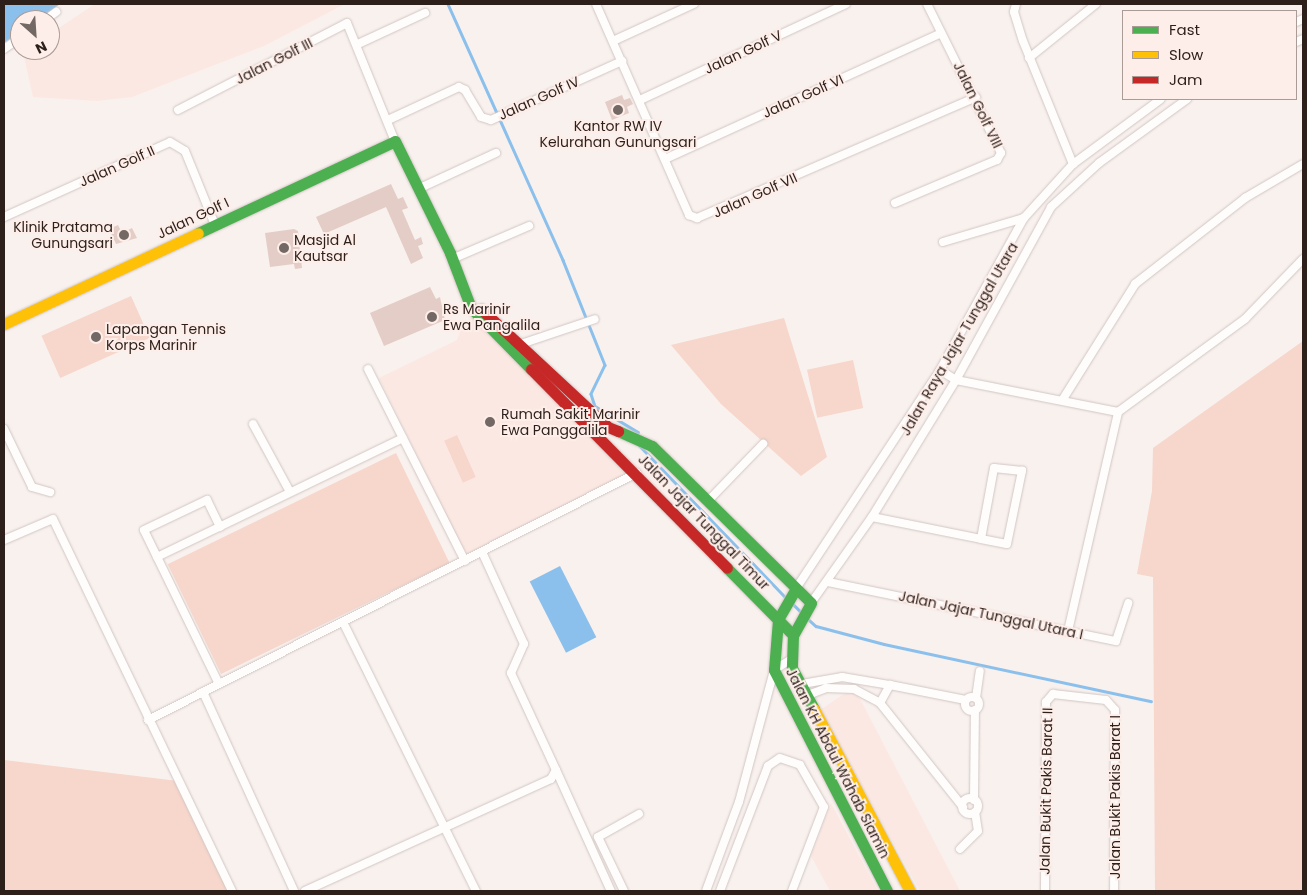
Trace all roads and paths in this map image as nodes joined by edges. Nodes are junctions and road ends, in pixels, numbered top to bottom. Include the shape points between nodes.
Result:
1 (596, 4) edge
2 (694, 4) edge
3 (846, 4) edge
4 (927, 4) edge
5 (1016, 4) edge
6 (1096, 4) edge
7 (425, 13) dead end
8 (941, 33) junction
9 (614, 41) junction
10 (358, 44) junction
11 (1030, 58) junction
12 (622, 61) junction
13 (976, 97) junction
14 (640, 100) junction
15 (1160, 100) edge
16 (1185, 100) edge
17 (178, 110) dead end
18 (388, 120) junction
19 (395, 141) junction
20 (496, 153) dead end
21 (665, 158) junction
22 (1073, 164) junction
23 (1303, 164) edge
24 (418, 188) junction
25 (895, 203) dead end
26 (4, 217) edge
27 (1024, 218) junction
28 (215, 224) junction
29 (529, 226) dead end
30 (943, 242) dead end
31 (452, 259) junction
32 (1303, 259) edge
33 (595, 319) dead end
34 (4, 324) edge
35 (516, 345) junction
36 (368, 369) dead end
37 (940, 370) junction
38 (956, 380) junction
39 (1063, 399) junction
40 (1118, 412) junction
41 (253, 424) dead end
42 (4, 429) edge
43 (403, 438) junction
44 (763, 444) dead end
45 (637, 473) junction
46 (50, 492) dead end
47 (290, 492) junction
48 (707, 502) junction
49 (872, 517) junction
50 (220, 526) junction
51 (981, 539) junction
52 (4, 540) edge
53 (482, 552) junction
54 (157, 557) junction
55 (465, 561) junction
56 (828, 582) junction
57 (793, 592) junction
58 (1128, 603) dead end
59 (810, 606) junction
60 (778, 619) junction
61 (343, 622) junction
62 (1068, 631) junction
63 (794, 633) junction
64 (790, 660) junction
65 (774, 670) junction
66 (980, 671) dead end
67 (219, 684) junction
68 (802, 684) junction
69 (890, 686) junction
70 (203, 692) junction
71 (808, 695) junction
72 (976, 698) junction
73 (966, 700) junction
74 (880, 703) junction
75 (1113, 704) joint
76 (975, 710) junction
77 (148, 720) junction
78 (556, 770) junction
79 (974, 800) junction
80 (963, 807) junction
81 (975, 812) junction
82 (639, 814) dead end
83 (444, 826) junction
84 (960, 850) dead end
85 (903, 879) junction
86 (886, 890) edge
87 (232, 891) edge
88 (294, 891) edge
89 (305, 891) edge
90 (476, 891) edge
91 (611, 891) edge
92 (624, 891) edge
93 (706, 891) edge
94 (720, 891) edge
95 (792, 891) edge
96 (910, 891) edge
97 (1045, 891) edge
98 (1114, 891) edge

1 - 9 street, Jalan Golf VII
2 - 9 street
3 - 14 street, Jalan Golf V
4 - 8 street, Jalan Golf VIII
5 - 11 street via 1014,12
6 - 11 street
7 - 10 street
8 - 13 street, Jalan Golf VIII
8 - 21 street, Jalan Golf VI
9 - 12 street, Jalan Golf VII
10 - 17 street, Jalan Golf III via 347,22
10 - 18 street, Jalan Golf III
11 - 22 street
12 - 14 street, Jalan Golf VII
12 - 18 street, Jalan Golf IV via 491,120 481,117 466,90 459,86
13 - 21 street, Jalan Golf VII via 704,218 689,215
13 - 25 street, Jalan Golf VIII via 1000,156
14 - 21 street, Jalan Golf VII
15 - 22 street, Jalan Raya Jajar Tunggal Utara
16 - 38 street, Jalan Raya Jajar Tunggal Utara via 1059,196
18 - 19 street, Jalan Golf III
19 - 24 main road, Jalan Jajar Tunggal Timur
19 - 28 main road, Jalan Golf I
20 - 24 street
22 - 27 street, Jalan Raya Jajar Tunggal Utara
23 - 39 street via 1245,198 1135,284
24 - 31 main road, Jalan Jajar Tunggal Timur
26 - 28 street, Jalan Golf II via 170,142 185,151
27 - 30 street
27 - 37 street, Jalan Raya Jajar Tunggal Utara
28 - 34 main road, Jalan Golf I
29 - 31 street
31 - 35 main road, Jalan Jajar Tunggal Timur via 471,308
32 - 40 street via 1245,319
33 - 35 street
35 - 45 main road, Jalan Jajar Tunggal Timur
35 - 48 main road, Jalan Jajar Tunggal Timur via 608,427 642,440
36 - 43 street
37 - 38 street
37 - 57 street, Jalan Raya Jajar Tunggal Utara
38 - 39 street
38 - 49 street, Jalan Raya Jajar Tunggal Utara
39 - 40 street
40 - 62 street
41 - 47 street
42 - 46 street via 32,487
43 - 47 street
43 - 55 street
44 - 48 street
45 - 53 street
45 - 60 main road, Jalan Jajar Tunggal Timur
47 - 50 street
48 - 57 main road, Jalan Jajar Tunggal Timur
49 - 51 street
49 - 56 street, Jalan Raya Jajar Tunggal Utara
50 - 54 street
50 - 54 street via 207,500 144,530
51 - 51 street via 1010,542 1022,470 994,468
52 - 77 street via 53,519
53 - 55 street
53 - 78 street via 524,644 511,673
54 - 67 street
55 - 61 street
56 - 59 street, Jalan Raya Jajar Tunggal Utara
56 - 62 street, Jalan Jajar Tunggal Utara I
57 - 59 main road, Jalan Jajar Tunggal Timur
57 - 60 main road, Jalan Raya Jajar Tunggal Utara
58 - 62 street, Jalan Jajar Tunggal Utara I via 1116,641
59 - 63 main road, Jalan Raya Jajar Tunggal Utara
60 - 63 main road, Jalan Jajar Tunggal Timur
60 - 65 main road, Jalan KH Abdul Wahab Siamin
61 - 67 street
61 - 83 street
63 - 64 main road, Jalan KH Abdul Wahab Siamin
64 - 65 street
64 - 68 main road, Jalan KH Abdul Wahab Siamin
65 - 86 main road, Jalan KH Abdul Wahab Siamin
65 - 93 street via 739,802
66 - 72 street
67 - 70 street
68 - 69 street via 842,677
68 - 71 main road, Jalan KH Abdul Wahab Siamin
69 - 73 street
69 - 74 street
70 - 77 street
70 - 88 street
71 - 74 street via 826,688 854,688
71 - 85 main road, Jalan KH Abdul Wahab Siamin
72 - 73 street
72 - 76 street via 979,703
73 - 76 street via 966,708
74 - 80 street
75 - 97 street, Jalan Bukit Pakis Barat II via 1053,694 1046,702
75 - 98 street, Jalan Bukit Pakis Barat I
76 - 79 street
77 - 87 street
78 - 83 street via 551,779
78 - 91 street
79 - 80 street via 966,800
79 - 81 street
80 - 81 street via 966,812
81 - 84 street via 978,831
82 - 92 street via 598,837
83 - 89 street
83 - 90 street
85 - 86 main road via 896,887
85 - 96 main road, Jalan KH Abdul Wahab Siamin
94 - 95 street via 768,766 780,758 797,762 824,806

